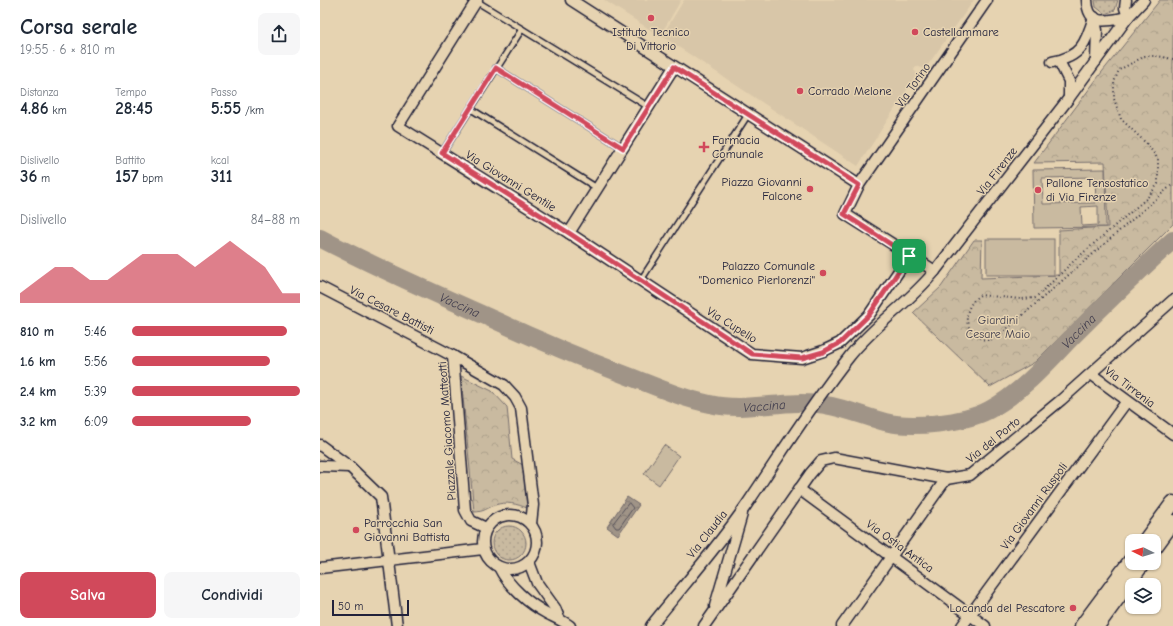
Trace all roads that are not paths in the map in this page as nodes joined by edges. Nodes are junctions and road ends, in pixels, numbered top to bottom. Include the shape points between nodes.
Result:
1 (476, 0) edge
2 (571, 0) edge
3 (987, 0) edge
4 (1087, 0) edge
5 (1126, 0) edge
6 (1144, 0) edge
7 (1094, 17) junction
8 (1128, 17) junction
9 (522, 29) junction
10 (1096, 61) junction
11 (674, 67) junction
12 (496, 68) junction
13 (1069, 98) junction
14 (649, 107) junction
15 (470, 109) junction
16 (749, 113) junction
17 (623, 148) junction
18 (442, 153) junction
19 (859, 185) junction
20 (597, 188) junction
21 (569, 233) junction
22 (909, 256) junction
23 (935, 271) junction
24 (640, 281) junction
25 (320, 287) edge
26 (1173, 300) edge
27 (453, 356) junction
28 (1091, 374) junction
29 (1127, 401) junction
30 (1173, 434) edge
31 (320, 444) edge
32 (320, 466) edge
33 (350, 467) junction
34 (946, 479) junction
35 (799, 489) junction
36 (1173, 503) edge
37 (744, 508) junction
38 (1173, 522) edge
39 (531, 524) junction
40 (486, 528) junction
41 (1150, 534) edge
42 (1161, 538) edge
43 (483, 549) junction
44 (893, 557) junction
45 (389, 560) junction
46 (529, 562) junction
47 (499, 567) junction
48 (320, 568) edge
49 (1125, 568) edge
50 (1138, 570) edge
51 (712, 615) junction
52 (970, 615) junction
53 (562, 623) edge
54 (397, 626) edge
55 (651, 626) edge
56 (704, 626) edge
57 (842, 626) edge
58 (962, 626) edge
59 (985, 626) edge
60 (1082, 626) edge
61 (1097, 626) edge

1 - 9 lane
1 - 18 street, Via Giovanni Gentile via 398,126
2 - 11 street
3 - 19 street, Via Torino
4 - 7 street
5 - 8 street
6 - 8 street, Via Firenze
7 - 8 street via 1106,22
7 - 10 street via 1097,30
7 - 13 street via 1082,46 1073,56 1056,62 1069,82
8 - 10 street, Via Firenze
9 - 12 lane
9 - 14 lane
10 - 13 street, Via Firenze
11 - 14 street
11 - 16 street
12 - 15 lane
12 - 17 lane
13 - 23 street, Via Firenze
14 - 17 street
15 - 18 lane
15 - 20 lane
16 - 19 street
16 - 24 lane
17 - 20 street
18 - 21 street, Via Giovanni Gentile
19 - 22 street via 844,214
20 - 21 street
21 - 24 street, Via Cupello
22 - 23 street
22 - 24 street, Via Cupello via 869,315 855,330 840,343 823,352 802,358 752,354
23 - 37 street, Via Firenze via 848,358
25 - 27 street, Via Cesare Battisti
26 - 28 street, Via del Porto
27 - 39 street, Piazzale Giacomo Matteotti via 504,385 521,408 533,504
27 - 40 street, Piazzale Giacomo Matteotti via 465,510 471,521
28 - 29 street, Via Tirrenia
28 - 34 street, Via del Porto via 977,470 962,478
29 - 30 street, Via Tirrenia
29 - 52 street, Via Giovanni Ruspoli
31 - 33 street
32 - 33 street
33 - 45 street via 380,497
34 - 35 street, Via del Porto via 834,458 818,464
34 - 44 street
35 - 44 street, Via Ostia Antica
35 - 51 street, Via Claudia
36 - 41 street
37 - 51 street, Via Claudia
37 - 55 street, Via Claudia
38 - 42 street
39 - 40 street via 524,518 507,514
39 - 46 street, Piazzale Giacomo Matteotti via 535,531 537,547
40 - 43 street
43 - 45 street
43 - 47 street via 486,556
44 - 52 street, Via Ostia Antica
44 - 57 street
45 - 48 street
45 - 54 street
46 - 47 street via 515,569
46 - 53 street via 537,583 555,608
47 - 53 street via 513,588
49 - 60 street
50 - 61 street
51 - 56 street, Via Claudia
52 - 58 street, Via Giovanni Ruspoli
52 - 59 street, Via Ostia Antica

